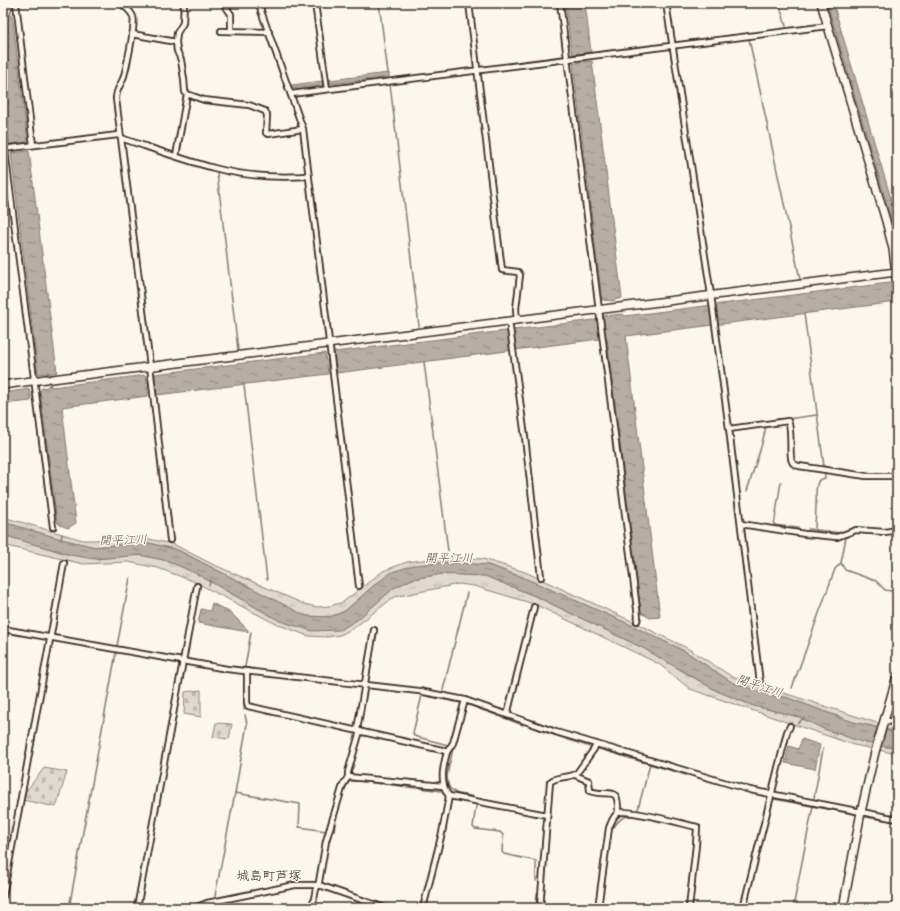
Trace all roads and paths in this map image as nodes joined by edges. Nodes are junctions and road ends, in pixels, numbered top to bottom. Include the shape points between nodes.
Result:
1 (16, 3) edge
2 (121, 3) edge
3 (184, 3) edge
4 (222, 3) edge
5 (260, 3) edge
6 (315, 3) edge
7 (469, 3) edge
8 (560, 3) edge
9 (666, 3) edge
10 (821, 3) edge
11 (828, 26) junction
12 (221, 31) dead end
13 (231, 31) junction
14 (269, 32) junction
15 (132, 34) junction
16 (176, 42) junction
17 (673, 46) junction
18 (567, 59) junction
19 (477, 71) junction
20 (327, 89) junction
21 (186, 94) junction
22 (291, 94) junction
23 (303, 129) junction
24 (3, 135) edge
25 (120, 136) junction
26 (33, 145) junction
27 (4, 149) edge
28 (176, 156) junction
29 (308, 176) junction
30 (896, 273) edge
31 (897, 281) edge
32 (712, 296) junction
33 (598, 310) junction
34 (513, 320) junction
35 (328, 343) junction
36 (150, 366) junction
37 (34, 381) junction
38 (3, 385) edge
39 (729, 429) junction
40 (897, 476) edge
41 (741, 524) junction
42 (53, 527) dead end
43 (897, 530) edge
44 (170, 540) dead end
45 (64, 563) dead end
46 (541, 577) dead end
47 (197, 586) dead end
48 (359, 586) dead end
49 (534, 607) dead end
50 (637, 622) dead end
51 (3, 629) edge
52 (374, 630) dead end
53 (50, 637) junction
54 (182, 661) junction
55 (247, 671) junction
56 (897, 676) edge
57 (760, 683) dead end
58 (364, 685) junction
59 (465, 700) junction
60 (507, 715) junction
61 (883, 721) junction
62 (897, 723) edge
63 (790, 726) dead end
64 (358, 731) junction
65 (596, 744) junction
66 (447, 752) junction
67 (574, 775) junction
68 (348, 777) junction
69 (443, 786) junction
70 (771, 795) junction
71 (449, 796) junction
72 (861, 812) junction
73 (618, 813) junction
74 (547, 815) junction
75 (897, 819) edge
76 (318, 885) junction
77 (3, 896) edge
78 (137, 908) edge
79 (194, 908) edge
80 (312, 908) edge
81 (385, 908) edge
82 (423, 908) edge
83 (540, 908) edge
84 (598, 908) edge
85 (689, 908) edge
86 (743, 908) edge
87 (843, 908) edge

1 - 26 street
2 - 15 street via 133,16
3 - 16 street via 183,23 177,33
4 - 13 street via 231,14
5 - 14 street
6 - 20 street
7 - 19 street
8 - 18 street
9 - 17 street
10 - 11 street
11 - 17 street
11 - 30 street via 886,221
12 - 13 street
13 - 14 street
14 - 22 street
15 - 16 street
15 - 25 street via 126,70 116,93
16 - 21 street
17 - 18 street
17 - 32 street
18 - 19 street
18 - 33 street
19 - 20 street
19 - 34 street via 502,270 518,272 520,275
20 - 22 street
21 - 23 street via 204,100 249,105 265,111 268,134
21 - 28 street
22 - 23 street
23 - 29 street
24 - 27 street
25 - 26 street
25 - 28 street
25 - 36 street
26 - 27 street
27 - 37 street
28 - 29 street via 241,174
29 - 35 street
30 - 31 street
30 - 32 street
32 - 33 street
32 - 39 street
33 - 34 street
33 - 50 street
34 - 35 street
34 - 46 street via 510,329
35 - 36 street
35 - 48 street
36 - 37 street
36 - 44 street
37 - 38 street
37 - 42 street
39 - 40 street via 788,421 793,464 866,476
39 - 41 street
41 - 43 street via 837,537 856,530
41 - 57 street
45 - 53 street
47 - 54 street
49 - 60 street
51 - 53 street
52 - 58 street
53 - 54 street
53 - 77 street
54 - 55 street
54 - 78 street
55 - 58 street
55 - 64 street via 248,706
56 - 61 street
58 - 59 street via 419,691
58 - 64 street
59 - 60 street
59 - 66 street via 453,743
60 - 65 street
61 - 62 street
61 - 72 street
63 - 70 street
64 - 66 street
64 - 68 street
65 - 67 street
65 - 70 street
66 - 69 street
67 - 73 street via 589,781 590,791 614,794 618,797
67 - 74 street via 563,776 550,782
68 - 69 street
68 - 76 street via 343,785 326,842
69 - 71 street
70 - 72 street
70 - 86 street
71 - 74 street
71 - 82 street
72 - 75 street
72 - 87 street
73 - 84 street via 608,828
73 - 85 street via 636,812 697,827
74 - 83 street
76 - 79 street via 295,885
76 - 80 street
76 - 81 street

